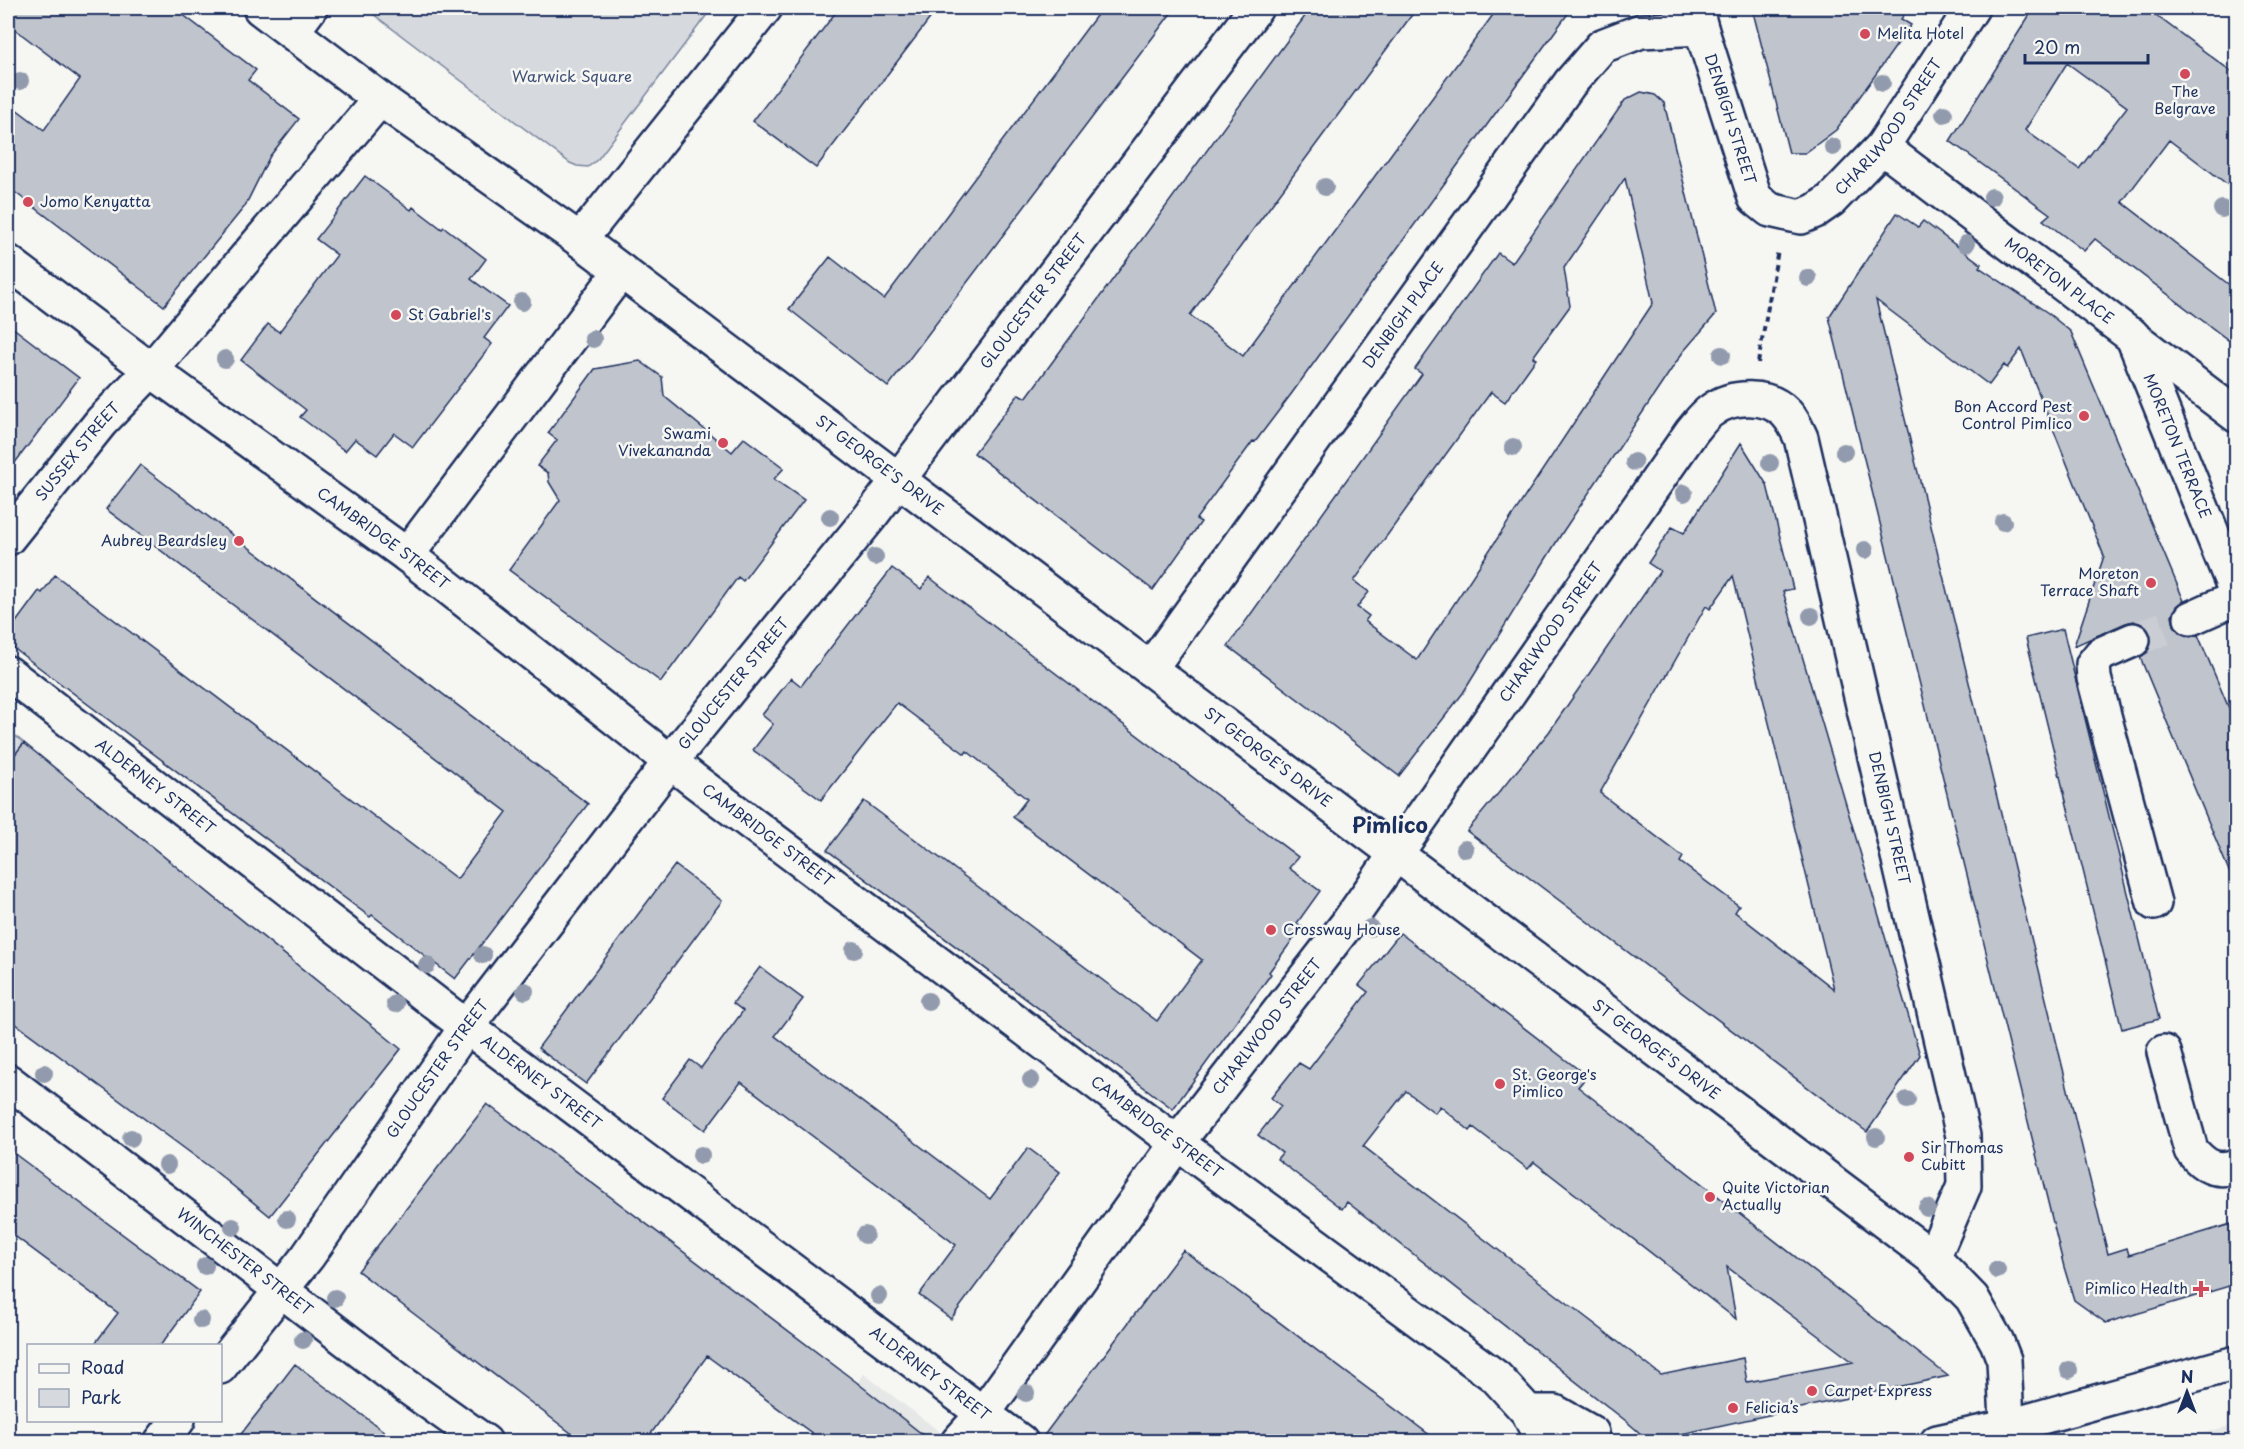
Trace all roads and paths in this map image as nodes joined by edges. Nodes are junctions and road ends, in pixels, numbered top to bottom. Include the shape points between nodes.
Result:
1 (260, 8) edge
2 (765, 8) edge
3 (1256, 8) edge
4 (1972, 8) edge
5 (1698, 18) edge
6 (301, 20) edge
7 (380, 99) junction
8 (1882, 147) junction
9 (1784, 213) joint
10 (580, 240) junction
11 (1778, 248) dead end
12 (8, 262) edge
13 (621, 271) junction
14 (2132, 335) junction
15 (151, 369) junction
16 (1755, 384) junction
17 (2236, 415) edge
18 (897, 480) junction
19 (8, 538) edge
20 (407, 555) junction
21 (2236, 592) edge
22 (2236, 598) edge
23 (2191, 618) tunnel mouth
24 (2133, 640) tunnel mouth
25 (1150, 669) junction
26 (8, 673) edge
27 (670, 762) junction
28 (1397, 856) junction
29 (2154, 903) dead end
30 (467, 1026) junction
31 (2164, 1052) dead end
32 (8, 1081) edge
33 (1177, 1143) junction
34 (2236, 1166) edge
35 (1933, 1258) junction
36 (281, 1291) junction
37 (2236, 1363) edge
38 (222, 1365) edge
39 (1528, 1412) junction
40 (983, 1414) junction
41 (176, 1422) edge
42 (1592, 1433) dead end
43 (2007, 1434) edge
44 (161, 1442) edge
45 (485, 1442) edge
46 (958, 1442) edge
47 (1021, 1442) edge
48 (1543, 1442) edge
49 (1937, 1442) edge

1 - 6 street
2 - 10 street
3 - 18 street, GLOUCESTER STREET
4 - 8 street, CHARLWOOD STREET
5 - 9 street, DENBIGH STREET via 1755,198 1770,210
5 - 25 street, DENBIGH PLACE via 1641,31 1602,46 1570,83
6 - 7 street
7 - 10 street
7 - 15 street
8 - 9 street, CHARLWOOD STREET via 1831,200 1815,211 1800,217
8 - 14 street, MORETON PLACE
10 - 13 street
11 - 16 path
12 - 15 street, CAMBRIDGE STREET
13 - 18 street, ST GEORGE'S DRIVE
13 - 20 street
14 - 17 street, MORETON PLACE
14 - 21 street, MORETON TERRACE
15 - 19 street, SUSSEX STREET via 100,422
15 - 20 street, CAMBRIDGE STREET
16 - 28 street, CHARLWOOD STREET via 1737,398 1712,409 1692,431
16 - 35 street, DENBIGH STREET via 1786,413 1800,438 1963,1136 1964,1186
18 - 25 street, ST GEORGE'S DRIVE
18 - 27 street, GLOUCESTER STREET
20 - 27 street, CAMBRIDGE STREET
22 - 23 street
24 - 29 street via 2100,654 2093,664 2094,678
25 - 28 street, ST GEORGE'S DRIVE
26 - 30 street, ALDERNEY STREET
27 - 30 street, GLOUCESTER STREET
27 - 33 street, CAMBRIDGE STREET
28 - 33 street, CHARLWOOD STREET
28 - 35 street, ST GEORGE'S DRIVE
30 - 36 street, GLOUCESTER STREET
30 - 40 street, ALDERNEY STREET
31 - 34 street via 2191,1150 2210,1168 2224,1170
32 - 36 street, WINCHESTER STREET
33 - 39 street, CAMBRIDGE STREET via 1496,1377
33 - 40 street, CHARLWOOD STREET
35 - 43 street, ST GEORGE'S DRIVE via 1972,1298 1997,1342 2004,1360
36 - 38 street, GLOUCESTER STREET
36 - 45 street, WINCHESTER STREET
37 - 43 street
39 - 42 street via 1555,1412
39 - 48 street, CAMBRIDGE STREET
40 - 46 street, CHARLWOOD STREET
40 - 47 street, ALDERNEY STREET
41 - 44 street
43 - 49 street

